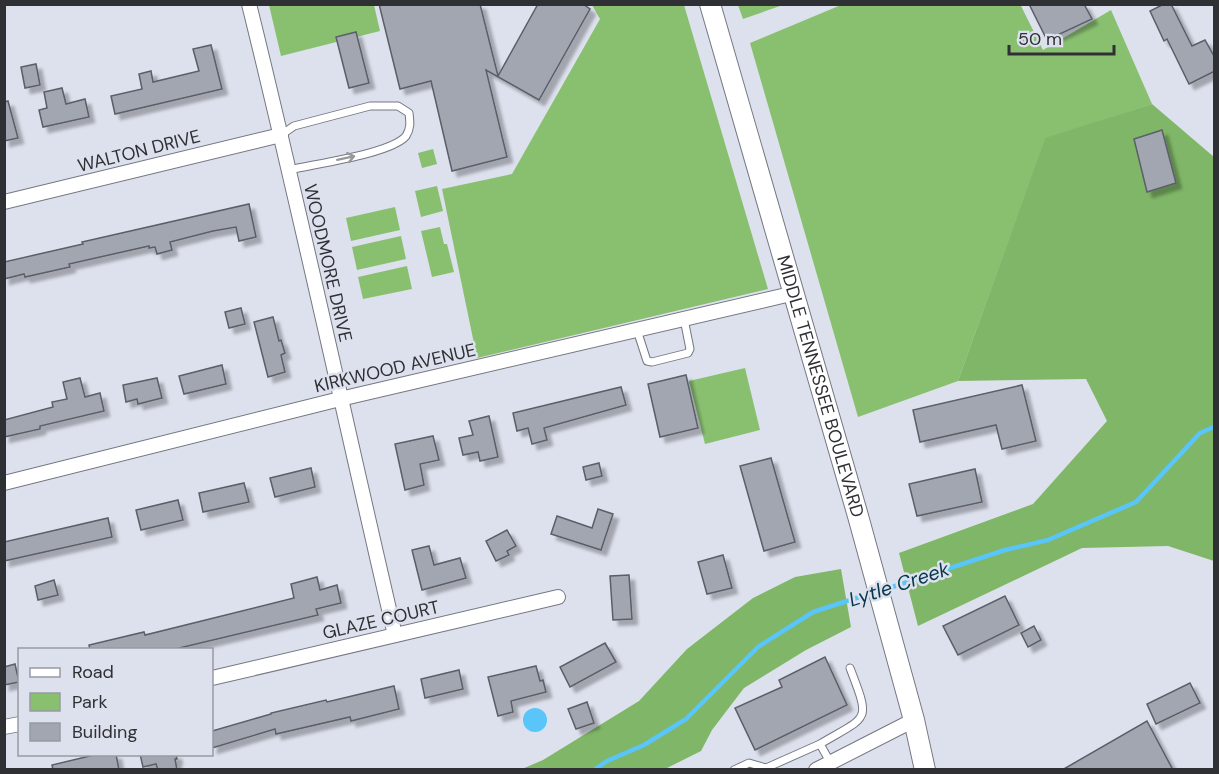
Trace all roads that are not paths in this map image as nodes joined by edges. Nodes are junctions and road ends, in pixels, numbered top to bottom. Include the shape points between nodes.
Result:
1 (249, 4) edge
2 (710, 4) edge
3 (281, 135) junction
4 (289, 170) junction
5 (4, 202) edge
6 (795, 293) junction
7 (684, 319) junction
8 (637, 330) junction
9 (340, 399) junction
10 (4, 483) edge
11 (558, 597) dead end
12 (395, 634) junction
13 (850, 668) dead end
14 (213, 678) edge
15 (914, 720) junction
16 (820, 744) junction
17 (830, 762) junction
18 (735, 770) edge
19 (816, 770) edge
20 (925, 770) edge

1 - 3 street, WOODMORE DRIVE
2 - 6 main road, MIDDLE TENNESSEE BOULEVARD
3 - 4 street, WOODMORE DRIVE
4 -> 3 lane via 382,150 405,137 411,126 409,113 398,106 370,106 294,126
3 - 5 street, WALTON DRIVE
4 - 9 street, WOODMORE DRIVE
6 - 7 street, KIRKWOOD AVENUE
6 - 15 main road, MIDDLE TENNESSEE BOULEVARD
7 - 8 street, KIRKWOOD AVENUE
7 - 8 lane via 688,353 652,362 647,361
8 - 9 street, KIRKWOOD AVENUE
9 - 10 street, KIRKWOOD AVENUE
9 - 12 street, WOODMORE DRIVE
11 - 12 street, GLAZE COURT
12 - 14 street, GLAZE COURT
13 - 16 lane via 863,704 860,721
15 - 17 street
15 - 20 main road, MIDDLE TENNESSEE BOULEVARD
16 - 17 lane
16 - 18 lane via 766,768 749,763
17 - 19 street

